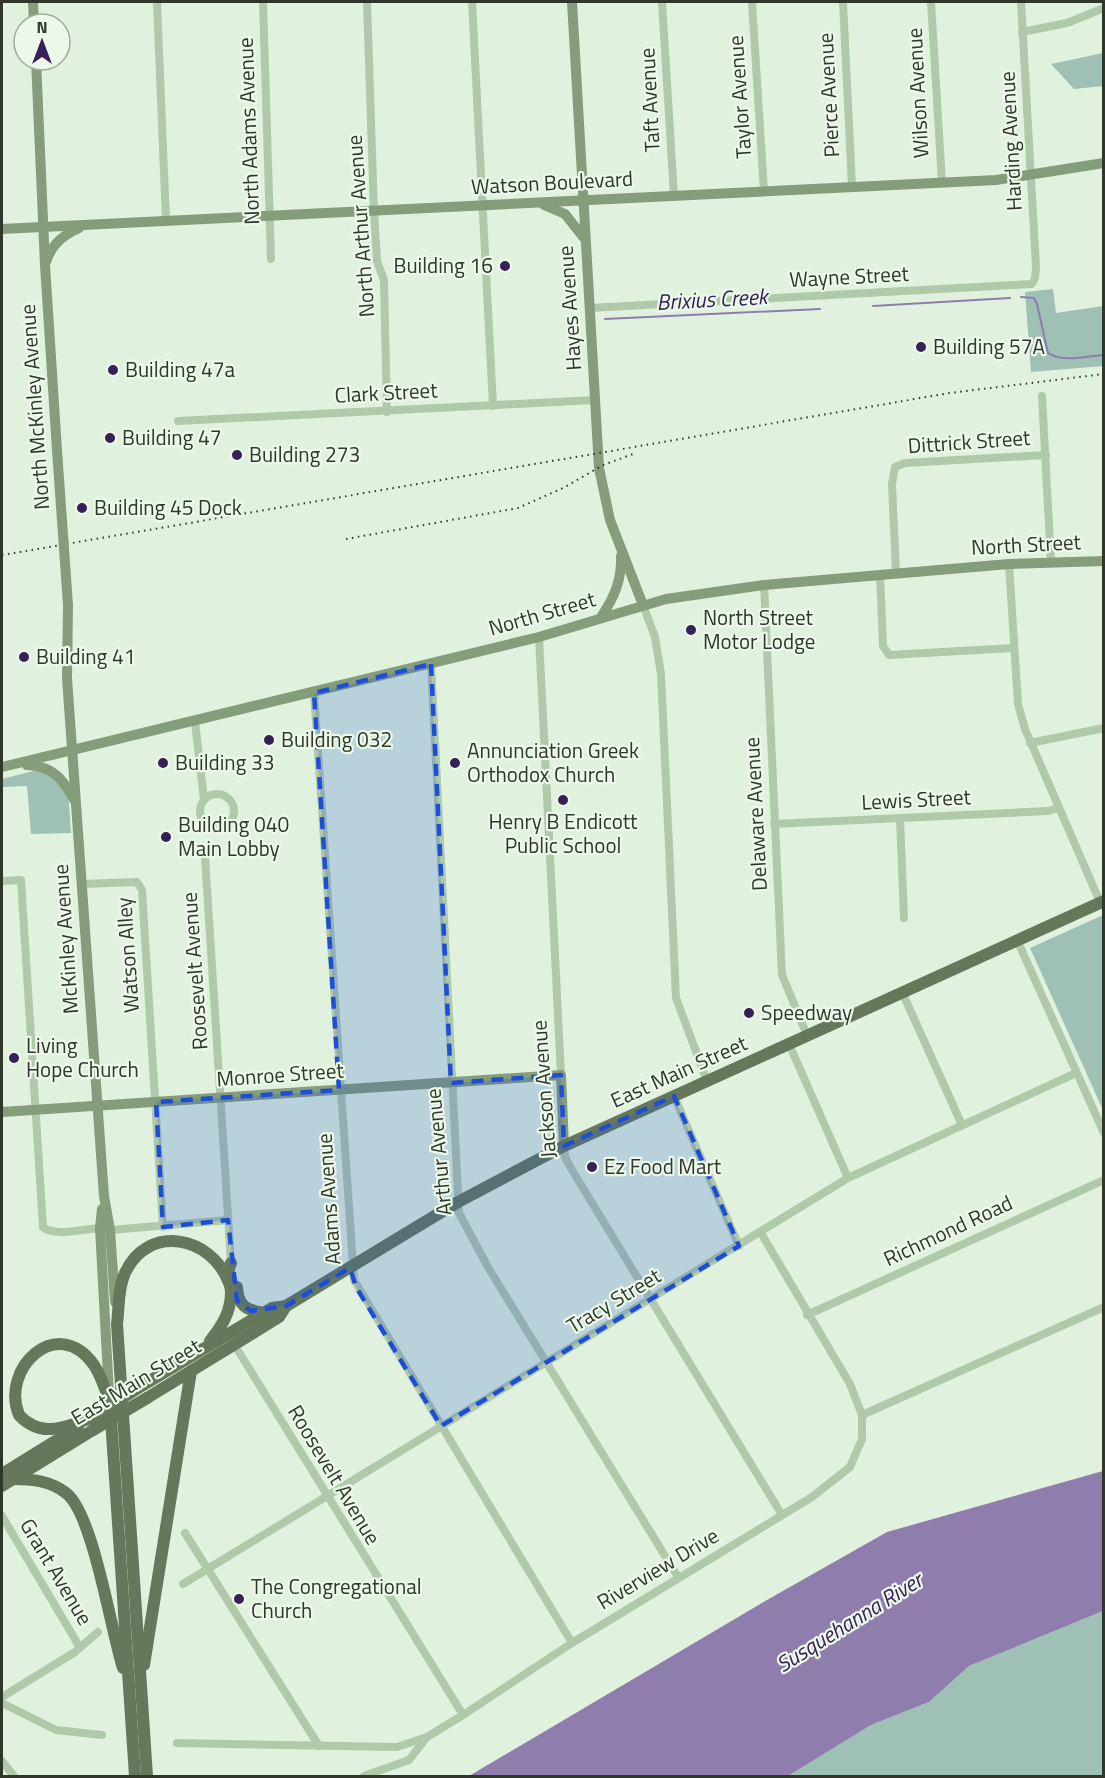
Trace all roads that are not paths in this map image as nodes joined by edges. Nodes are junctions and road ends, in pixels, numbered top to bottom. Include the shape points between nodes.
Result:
1 (157, 2) edge
2 (262, 2) edge
3 (368, 2) edge
4 (472, 2) edge
5 (572, 2) edge
6 (662, 2) edge
7 (752, 2) edge
8 (843, 2) edge
9 (931, 2) edge
10 (1021, 2) edge
11 (1104, 8) edge
12 (1022, 32) junction
13 (37, 72) edge
14 (1104, 163) edge
15 (1031, 176) junction
16 (942, 183) junction
17 (852, 187) junction
18 (764, 191) junction
19 (674, 196) junction
20 (583, 200) junction
21 (538, 203) junction
22 (481, 206) junction
23 (374, 212) junction
24 (271, 217) junction
25 (166, 221) junction
26 (85, 225) junction
27 (44, 226) junction
28 (2, 229) edge
29 (585, 238) junction
30 (271, 259) dead end
31 (45, 265) junction
32 (1035, 278) joint
33 (590, 308) junction
34 (1042, 396) dead end
35 (595, 400) junction
36 (493, 406) junction
37 (387, 412) junction
38 (178, 421) dead end
39 (1046, 455) junction
40 (620, 547) junction
41 (1104, 561) edge
42 (1051, 562) junction
43 (1009, 564) junction
44 (896, 573) junction
45 (880, 575) junction
46 (764, 585) junction
47 (643, 605) junction
48 (601, 618) junction
49 (539, 637) junction
50 (1013, 648) junction
51 (431, 664) junction
52 (314, 693) junction
53 (195, 722) junction
54 (1104, 728) edge
55 (1030, 743) junction
56 (73, 750) junction
57 (6, 765) edge
58 (204, 800) junction
59 (77, 805) junction
60 (1059, 808) junction
61 (900, 819) junction
62 (774, 824) junction
63 (205, 856) dead end
64 (2, 881) edge
65 (82, 884) junction
66 (1102, 902) edge
67 (904, 918) dead end
68 (1017, 940) junction
69 (902, 992) junction
70 (807, 1035) junction
71 (789, 1044) junction
72 (1076, 1073) junction
73 (561, 1075) junction
74 (707, 1081) junction
75 (451, 1083) junction
76 (339, 1090) junction
77 (674, 1096) junction
78 (220, 1098) junction
79 (156, 1102) junction
80 (97, 1106) junction
81 (35, 1109) junction
82 (2, 1112) edge
83 (962, 1125) junction
84 (1104, 1133) edge
85 (564, 1146) junction
86 (848, 1178) junction
87 (1104, 1180) edge
88 (458, 1202) junction
89 (228, 1220) junction
90 (163, 1227) junction
91 (105, 1229) junction
92 (761, 1233) junction
93 (739, 1246) junction
94 (231, 1263) junction
95 (351, 1267) junction
96 (229, 1283) junction
97 (652, 1299) junction
98 (286, 1306) junction
99 (1104, 1306) edge
100 (264, 1313) junction
101 (807, 1315) junction
102 (117, 1324) junction
103 (234, 1344) junction
104 (203, 1348) junction
105 (547, 1362) junction
106 (190, 1371) junction
107 (110, 1404) junction
108 (862, 1415) junction
109 (92, 1424) junction
110 (441, 1426) junction
111 (7, 1476) edge
112 (2, 1486) edge
113 (326, 1497) junction
114 (782, 1515) junction
115 (2, 1516) edge
116 (186, 1533) dead end
117 (208, 1569) junction
118 (678, 1577) junction
119 (183, 1584) dead end
120 (98, 1632) dead end
121 (572, 1643) junction
122 (79, 1646) junction
123 (130, 1691) junction
124 (2, 1697) edge
125 (2, 1703) edge
126 (142, 1705) junction
127 (463, 1715) junction
128 (102, 1734) dead end
129 (427, 1737) junction
130 (177, 1743) dead end
131 (319, 1746) junction
132 (2, 1761) edge
133 (14, 1776) edge
134 (135, 1776) edge
135 (147, 1776) edge
136 (364, 1776) edge

1 - 25 street
2 - 24 street, North Adams Avenue
3 - 23 street, North Arthur Avenue
4 - 22 street
5 - 20 street, Hayes Avenue
6 - 19 street, Taft Avenue
7 - 18 street, Taylor Avenue
8 - 17 street, Pierce Avenue
9 - 16 street, Wilson Avenue
10 - 12 street, Harding Avenue
11 - 12 street via 1067,23
12 - 15 street, Harding Avenue
13 - 27 street, North McKinley Avenue
14 - 15 street, Watson Boulevard
15 - 16 street, Watson Boulevard
15 - 32 street, Harding Avenue
16 - 17 street, Watson Boulevard
17 - 18 street, Watson Boulevard
18 - 19 street, Watson Boulevard
19 - 20 street, Watson Boulevard
20 - 21 street, Watson Boulevard
20 - 29 street, Hayes Avenue
21 - 22 street, Watson Boulevard
21 - 29 street via 565,214
22 - 23 street, Watson Boulevard
22 - 36 street
23 - 24 street, Watson Boulevard
23 - 37 street, North Arthur Avenue via 377,261 384,280
24 - 25 street, Watson Boulevard
24 - 30 street, North Adams Avenue
25 - 26 street, Watson Boulevard
26 - 27 street, Watson Boulevard
26 - 31 street via 62,236
27 - 28 street, Watson Boulevard
27 - 31 street, North McKinley Avenue
29 - 33 street, Hayes Avenue
31 - 56 street, North McKinley Avenue, bridge via 68,605 67,678
32 - 33 street, Wayne Street via 1025,286
33 - 35 street, Hayes Avenue
34 - 39 street
35 - 36 street, Clark Street
35 - 40 street, Hayes Avenue via 601,483
36 - 37 street, Clark Street
37 - 38 street, Clark Street
39 - 42 street
39 - 44 street, Dittrick Street via 905,463 895,467 892,484
40 - 47 street, Hayes Avenue
40 - 48 street via 620,576 615,595
41 - 42 street, North Street
42 - 43 street, North Street
43 - 44 street, North Street
43 - 50 street
44 - 45 street, North Street
45 - 46 street, North Street
45 - 50 street via 884,646 890,655
46 - 47 street, North Street
46 - 62 street, Delaware Avenue
47 - 48 street, North Street
47 - 74 street via 655,637 661,674 676,998
48 - 49 street, North Street
49 - 51 street, North Street
49 - 73 street, Jackson Avenue
50 - 55 street via 1018,704
51 - 52 street, North Street
51 - 75 street, Arthur Avenue
52 - 53 street, North Street
52 - 76 street, Adams Avenue
53 - 56 street, North Street
53 - 58 street
54 - 55 street
55 - 60 street
56 - 57 street, North Street
56 - 59 street, McKinley Avenue
57 - 59 street via 40,765 56,774 66,783
58 - 58 street via 201,813 207,825 221,828 231,822 235,812 227,797 216,795
59 - 65 street, McKinley Avenue
60 - 61 street, Lewis Street
60 - 66 street
61 - 62 street, Lewis Street
61 - 67 street
62 - 70 street, Delaware Avenue via 782,975
63 - 78 street, Roosevelt Avenue
64 - 81 street via 21,880
65 - 79 street, Watson Alley via 141,885
65 - 80 street, McKinley Avenue
66 - 68 main road, East Main Street
68 - 69 main road, East Main Street
68 - 72 street
69 - 70 main road, East Main Street
69 - 83 street
70 - 71 main road, East Main Street
71 - 74 main road, East Main Street
71 - 86 street
72 - 83 street, Tracy Street
72 - 84 street
73 - 75 street, Monroe Street
73 - 85 street, Jackson Avenue
74 - 77 main road, East Main Street
75 - 76 street, Monroe Street
75 - 88 street, Arthur Avenue
76 - 78 street, Monroe Street
76 - 95 street, Adams Avenue
77 - 85 main road, East Main Street
77 - 93 street
78 - 79 street, Monroe Street
78 - 89 street, Roosevelt Avenue
79 - 80 street, Monroe Street
79 - 90 street, Watson Alley
80 - 81 street, Monroe Street
80 - 91 street, McKinley Avenue
81 - 82 street, Monroe Street
81 - 91 street via 43,1227 59,1231
83 - 86 street, Tracy Street
85 - 88 main road, East Main Street
85 - 97 street, Jackson Avenue via 572,1170
86 - 92 street, Tracy Street
87 - 101 street, Richmond Road
88 - 95 main road, East Main Street
88 - 105 street, Arthur Avenue via 462,1220
89 - 90 street
89 - 94 street, Roosevelt Avenue
90 - 91 street
91 - 102 street, McKinley Avenue
91 - 107 street, McKinley Avenue
92 - 93 street, Tracy Street
92 - 101 street
93 - 97 street, Tracy Street
94 - 96 main road
94 - 100 main road via 236,1269 237,1301 251,1311
95 - 98 main road, East Main Street
95 - 110 street, Adams Avenue via 356,1287
96 - 102 main road via 220,1265 202,1248 178,1241 153,1246 142,1252 125,1273
96 - 104 main road via 231,1293 225,1319
97 - 105 street, Tracy Street
97 - 114 street, Jackson Avenue
98 - 100 main road, East Main Street
98 - 103 main road, East Main Street via 279,1317
99 - 108 street
100 - 104 main road, East Main Street
101 - 108 street via 849,1384
102 - 126 main road
103 - 106 main road, East Main Street
103 - 113 street, Roosevelt Avenue
104 - 109 main road, East Main Street, bridge via 143,1385
105 - 110 street, Tracy Street
105 - 118 street, Arthur Avenue
106 - 109 main road, East Main Street, bridge via 147,1398
106 - 126 main road via 144,1664
107 - 109 main road via 94,1365 73,1348 37,1346 21,1356 9,1379 9,1397 15,1411 29,1424 55,1429
107 - 123 main road
108 - 114 street, Riverview Drive via 862,1439 849,1467
109 - 111 main road, East Main Street
110 - 113 street, Tracy Street
110 - 121 street, Adams Avenue
111 - 112 main road, East Main Street
111 - 123 main road via 54,1486 76,1504 86,1527
113 - 117 street, Tracy Street
113 - 127 street, Roosevelt Avenue
114 - 118 street, Riverview Drive
115 - 122 street, Grant Avenue
116 - 117 street
117 - 119 street, Tracy Street
117 - 131 street
118 - 121 street, Riverview Drive
120 - 122 street
121 - 127 street, Riverview Drive
122 - 124 street
123 - 134 main road
125 - 128 street via 56,1730
126 - 135 main road
127 - 129 street, Riverview Drive
129 - 131 street, Riverview Drive via 397,1747
129 - 136 street via 409,1760
130 - 131 street, Riverview Drive
132 - 133 street

